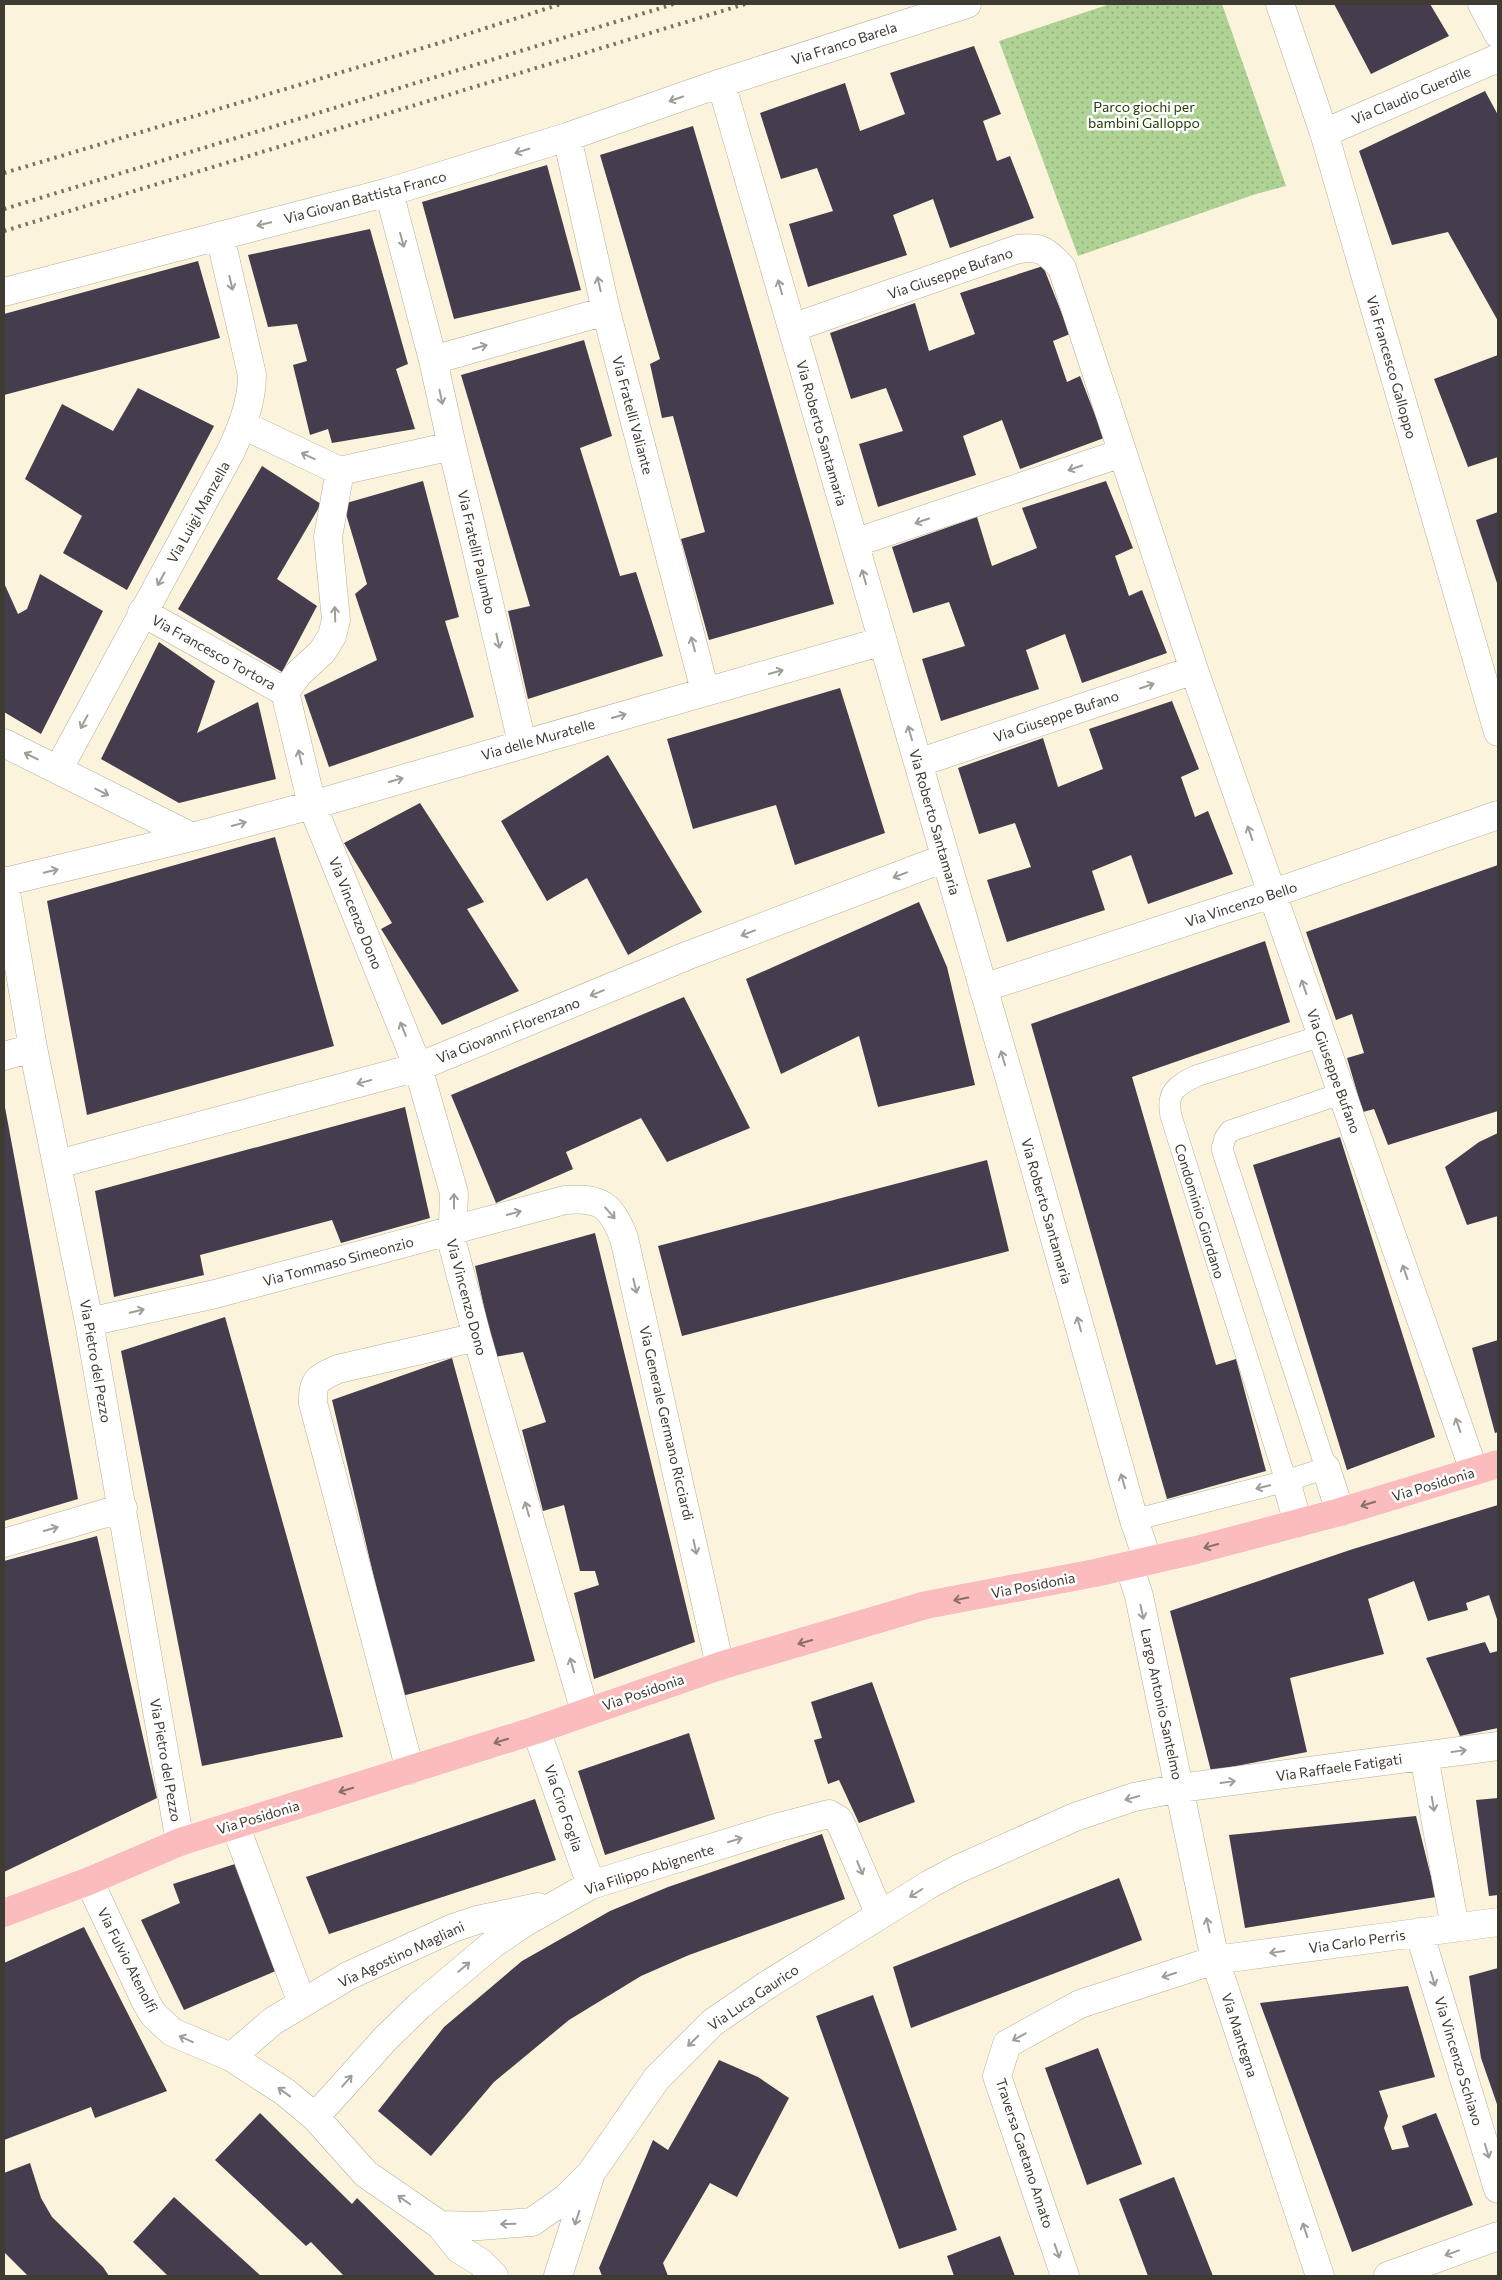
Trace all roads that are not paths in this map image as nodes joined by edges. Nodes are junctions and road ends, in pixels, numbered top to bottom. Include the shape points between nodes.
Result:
1 (967, 4) edge
2 (1280, 4) edge
3 (1482, 4) edge
4 (1498, 34) edge
5 (1498, 58) edge
6 (722, 83) junction
7 (1324, 133) junction
8 (567, 137) junction
9 (389, 192) junction
10 (220, 236) junction
11 (4, 292) edge
12 (606, 311) junction
13 (792, 328) junction
14 (433, 360) junction
15 (243, 425) junction
16 (452, 446) junction
17 (1122, 452) junction
18 (340, 471) junction
19 (854, 544) junction
20 (142, 612) junction
21 (883, 641) junction
22 (1194, 670) junction
23 (285, 692) junction
24 (705, 692) junction
25 (1498, 732) edge
26 (4, 743) edge
27 (522, 743) junction
28 (918, 763) junction
29 (58, 770) junction
30 (312, 804) junction
31 (1498, 815) edge
32 (192, 837) junction
33 (946, 858) junction
34 (4, 882) edge
35 (1271, 894) junction
36 (983, 988) junction
37 (1321, 1036) junction
38 (33, 1048) junction
39 (4, 1056) edge
40 (418, 1067) junction
41 (1343, 1093) junction
42 (58, 1164) junction
43 (586, 1198) joint
44 (449, 1231) junction
45 (89, 1322) junction
46 (477, 1337) junction
47 (1326, 1468) junction
48 (1486, 1468) edge
49 (1286, 1481) junction
50 (123, 1508) junction
51 (1340, 1512) junction
52 (1134, 1520) junction
53 (1298, 1522) junction
54 (4, 1543) edge
55 (1138, 1563) junction
56 (720, 1666) junction
57 (585, 1712) junction
58 (536, 1730) junction
59 (1498, 1746) edge
60 (1424, 1756) junction
61 (410, 1770) junction
62 (1180, 1788) junction
63 (235, 1824) junction
64 (180, 1842) junction
65 (958, 1869) joint
66 (89, 1881) junction
67 (591, 1885) junction
68 (562, 1901) junction
69 (4, 1913) edge
70 (880, 1916) junction
71 (1498, 1922) edge
72 (1455, 1928) junction
73 (1419, 1932) junction
74 (1215, 1960) junction
75 (302, 2003) junction
76 (231, 2058) junction
77 (315, 2117) junction
78 (591, 2173) junction
79 (1498, 2189) edge
80 (440, 2225) junction
81 (1498, 2236) edge
82 (494, 2276) edge
83 (558, 2276) edge
84 (1065, 2276) edge
85 (1320, 2276) edge
86 (1388, 2276) edge

1 - 6 street, Via Franco Barela
2 - 7 street, Via Francesco Galloppo
3 - 4 street
5 - 7 street, Via Claudio Guerdile
6 -> 8 street, Via Giovan Battista Franco
13 -> 6 street, Via Roberto Santamaria
7 - 25 street, Via Francesco Galloppo
8 -> 9 street, Via Giovan Battista Franco
12 -> 8 street, Via Fratelli Valiante
9 -> 10 street, Via Giovan Battista Franco
9 -> 14 street, Via Fratelli Palumbo
10 - 11 street, Via Giovan Battista Franco
10 -> 15 street, Via Luigi Manzella via 252,376
14 -> 12 street
24 -> 12 street, Via Fratelli Valiante
13 - 17 street, Via Giuseppe Bufano via 1018,249 1036,247 1052,256 1062,268
13 - 19 street, Via Roberto Santamaria
14 -> 16 street, Via Fratelli Palumbo
18 -> 15 street
15 -> 20 street, Via Luigi Manzella
16 - 18 street
16 -> 27 street, Via Fratelli Palumbo
17 -> 19 street
17 - 22 street, Via Giuseppe Bufano
23 -> 18 street, Via Francesco Tortora via 298,674 322,652 332,636 336,620 328,537
21 -> 19 street, Via Roberto Santamaria
20 - 23 street, Via Francesco Tortora
20 -> 29 street, Via Luigi Manzella
24 -> 21 street, Via delle Muratelle
28 -> 21 street, Via Roberto Santamaria
28 -> 22 street, Via Giuseppe Bufano
35 -> 22 street, Via Giuseppe Bufano
30 -> 23 street, Via Francesco Tortora
27 -> 24 street, Via delle Muratelle
29 -> 26 street
30 -> 27 street, Via delle Muratelle
28 - 33 street, Via Roberto Santamaria
29 -> 32 street
32 -> 30 street, Via delle Muratelle
40 -> 30 street, Via Vincenzo Dono
31 - 35 street, Via Vincenzo Bello
34 -> 32 street, Via delle Muratelle
33 - 36 street, Via Roberto Santamaria
33 -> 40 street, Via Giovanni Florenzano via 689,955
34 - 38 street, Via Pietro del Pezzo
35 - 36 street, Via Vincenzo Bello
37 -> 35 street, Via Giuseppe Bufano
52 -> 36 street, Via Roberto Santamaria
37 - 41 street, Via Giuseppe Bufano
37 - 49 lane, Condominio Giordano via 1196,1076 1175,1089 1169,1101 1174,1126
38 - 39 street
38 - 42 street, Via Pietro del Pezzo
40 -> 42 street, Via Giovanni Florenzano
44 -> 40 street, Via Vincenzo Dono via 453,1222 454,1193
41 - 47 lane via 1230,1131 1222,1149
48 -> 41 street, Via Giuseppe Bufano
42 - 45 street, Via Pietro del Pezzo
44 -> 43 street, Via Tommaso Simeonzio via 565,1200
43 -> 56 street, Via Generale Germano Ricciardi via 613,1214 624,1238
45 -> 44 street, Via Tommaso Simeonzio via 214,1294
44 - 46 street, Via Vincenzo Dono
45 - 50 street, Via Pietro del Pezzo
57 -> 46 street, Via Vincenzo Dono
46 - 61 street via 338,1369 317,1380 312,1388 313,1403
47 - 49 lane
47 - 51 street
48 -> 51 main road, Via Posidonia
49 -> 52 lane
49 - 53 street
54 -> 50 street
50 - 64 street, Via Pietro del Pezzo
51 - 53 main road, Via Posidonia
52 - 55 street, Via Roberto Santamaria
53 -> 55 main road, Via Posidonia
55 -> 56 main road, Via Posidonia via 926,1606
55 -> 62 street, Largo Antonio Santelmo via 1139,1596
56 - 57 main road, Via Posidonia
57 - 58 main road, Via Posidonia
58 -> 61 main road, Via Posidonia
58 - 67 street, Via Ciro Foglia
60 -> 59 street, Via Raffaele Fatigati
62 -> 60 street, Via Raffaele Fatigati
60 -> 72 street
61 -> 63 main road, Via Posidonia
62 -> 65 street, Largo Antonio Santelmo via 1134,1797 1075,1816
74 -> 62 street, Via Mantegna
63 - 64 main road, Via Posidonia
63 - 75 street via 260,1873
64 - 66 main road, Via Posidonia
65 -> 70 street, Via Luca Gaurico
66 - 69 main road, Via Posidonia
76 -> 66 street, Via Fulvio Atenolfi via 172,2032 153,2014
67 - 68 street, Via Filippo Abignente
67 -> 70 street, Via Filippo Abignente via 829,1814 838,1820 844,1831
68 - 75 street, Via Agostino Magliani via 453,1928 348,1976
77 -> 68 street, Via Filippo Abignente via 386,2038 463,1968 493,1944
70 -> 78 street, Via Luca Gaurico via 767,1985 712,2023 657,2078
71 - 72 street, Via Carlo Perris
72 - 73 street, Via Carlo Perris
73 -> 74 street, Via Carlo Perris
73 -> 79 street, Via Vincenzo Schiavo
74 -> 84 street, Traversa Gaetano Amato via 1080,2004 1007,2044 998,2076
85 -> 74 street, Via Mantegna
75 - 76 street, Via Agostino Magliani via 273,2021
77 -> 76 street via 285,2092
80 -> 77 street via 366,2174
78 -> 80 street, Via Luca Gaurico via 565,2199 532,2222
78 -> 83 street, Via Luca Gaurico
80 - 82 street via 459,2249 480,2262
81 -> 86 street

